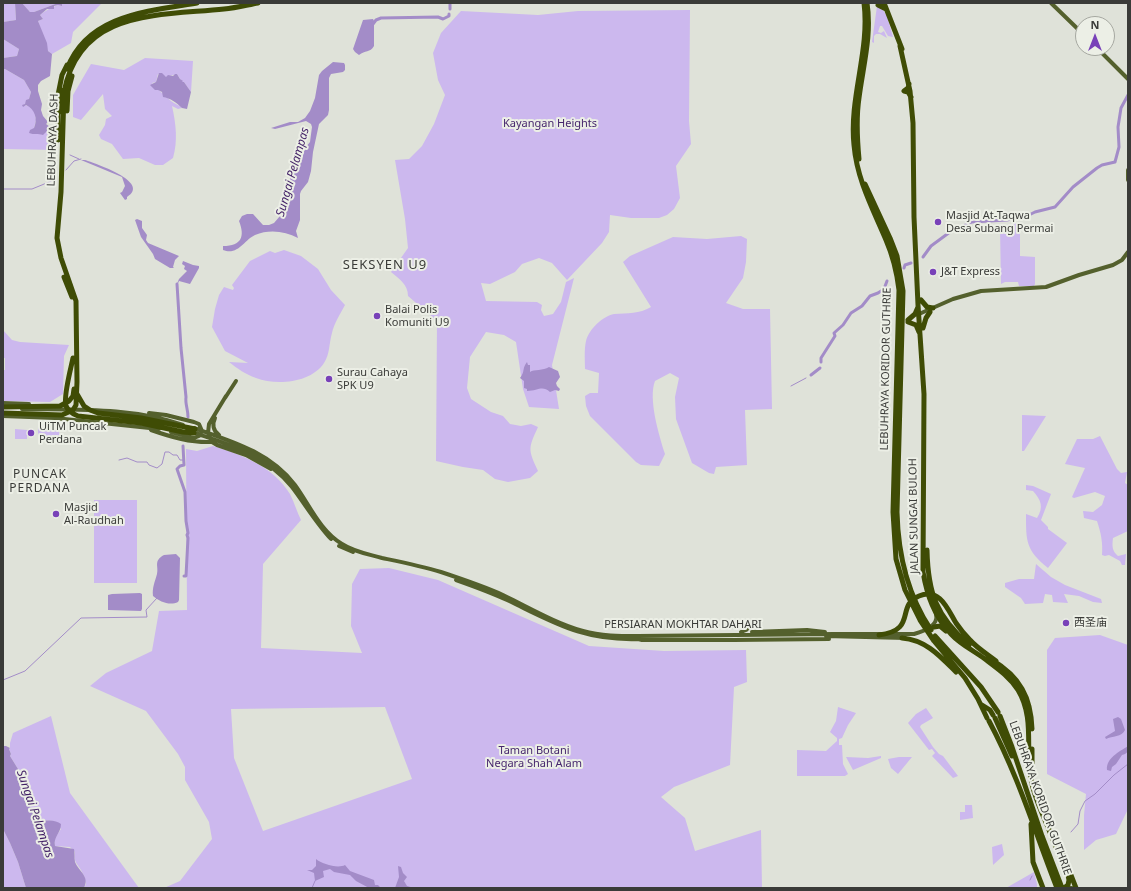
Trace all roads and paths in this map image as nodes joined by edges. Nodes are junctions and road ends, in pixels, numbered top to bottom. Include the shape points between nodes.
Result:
1 (197, 3) edge
2 (258, 3) edge
3 (864, 3) edge
4 (867, 3) edge
5 (1051, 3) edge
6 (884, 5) edge
7 (866, 10) junction
8 (1075, 26) edge
9 (900, 46) junction
10 (79, 56) junction
11 (1105, 56) edge
12 (70, 61) junction
13 (66, 78) junction
14 (1128, 79) edge
15 (913, 123) junction
16 (58, 140) dead end
17 (62, 152) dead end
18 (1128, 170) edge
19 (1128, 180) edge
20 (1128, 252) edge
21 (1128, 256) edge
22 (920, 303) junction
23 (932, 310) junction
24 (921, 315) junction
25 (921, 330) junction
26 (74, 358) junction
27 (900, 358) junction
28 (76, 394) junction
29 (226, 396) junction
30 (3, 403) edge
31 (101, 410) junction
32 (3, 411) edge
33 (140, 416) junction
34 (188, 426) junction
35 (140, 427) junction
36 (194, 431) junction
37 (223, 440) junction
38 (285, 479) junction
39 (937, 611) junction
40 (941, 621) junction
41 (935, 626) junction
42 (761, 631) junction
43 (741, 632) junction
44 (834, 634) junction
45 (880, 634) junction
46 (814, 635) junction
47 (915, 635) junction
48 (951, 635) junction
49 (638, 637) junction
50 (842, 637) junction
51 (902, 638) junction
52 (734, 640) junction
53 (1008, 670) junction
54 (965, 678) junction
55 (981, 705) junction
56 (996, 715) junction
57 (1019, 785) junction
58 (1031, 817) junction
59 (1050, 863) junction
60 (1070, 871) junction
61 (1038, 874) junction
62 (1040, 888) edge
63 (1044, 888) edge
64 (1057, 888) edge
65 (1064, 888) edge
66 (1072, 888) edge
67 (1076, 888) edge

1 - 12 highway, LEBUHRAYA DASH via 147,11 114,21 87,39
2 - 10 highway, LEBUHRAYA DASH via 126,21 100,33
3 - 7 highway, LEBUHRAYA KORIDOR GUTHRIE
4 - 7 highway, LEBUHRAYA KORIDOR GUTHRIE
5 - 8 main road
6 - 9 highway, JALAN SUNGAI BULOH
7 - 27 highway, LEBUHRAYA KORIDOR GUTHRIE via 868,32 857,118 859,162 864,182 897,256 901,290
9 - 15 highway, JALAN SUNGAI BULOH via 909,83
9 - 15 highway, JALAN SUNGAI BULOH via 913,90
10 - 13 highway, LEBUHRAYA DASH
10 - 17 highway via 68,91
11 - 14 main road
12 - 13 highway, LEBUHRAYA DASH
12 - 16 highway via 58,87
13 - 26 highway, LEBUHRAYA DASH via 60,100 54,238 55,250 74,306
13 - 28 highway, LEBUHRAYA DASH via 57,238 76,302
15 - 22 highway, JALAN SUNGAI BULOH
18 - 19 main road
20 - 23 main road via 1122,260 1113,265 1046,288 981,291 953,299
21 - 23 main road via 1112,268 1047,290 981,294
22 - 23 highway
22 - 24 highway, JALAN SUNGAI BULOH
22 - 25 highway via 908,321
23 - 24 main road
23 - 25 highway
24 - 25 highway, JALAN SUNGAI BULOH
25 - 39 highway, JALAN SUNGAI BULOH via 924,394 923,572 928,595
26 - 32 highway via 75,386 69,401 60,406 21,406
26 - 36 highway via 66,398 66,406 72,413 78,416
27 - 54 highway, LEBUHRAYA KORIDOR GUTHRIE via 893,512 896,559 905,590 920,620
27 - 56 highway, LEBUHRAYA KORIDOR GUTHRIE via 897,537 905,578 925,621 937,639 981,687
28 - 32 highway via 76,405 65,414 26,415
28 - 33 highway via 84,406 93,411 102,414
29 - 34 main road via 207,424
29 - 37 main road via 237,382 214,420 214,430
29 - 38 main road via 209,424 209,438 216,445 246,455
30 - 31 main road via 60,405
31 - 32 main road, PERSIARAN MOKHTAR DAHARI
31 - 33 main road, PERSIARAN MOKHTAR DAHARI
32 - 35 main road
32 - 36 main road, PERSIARAN MOKHTAR DAHARI via 140,420
33 - 34 main road, PERSIARAN MOKHTAR DAHARI via 159,417
33 - 35 main road via 160,414 194,422 199,424 202,431 194,438
33 - 36 highway
34 - 36 main road, PERSIARAN MOKHTAR DAHARI
35 - 37 main road via 191,441
36 - 37 main road, PERSIARAN MOKHTAR DAHARI
37 - 38 main road, PERSIARAN MOKHTAR DAHARI via 259,458
37 - 49 main road, PERSIARAN MOKHTAR DAHARI via 256,452 283,471 326,530 349,548 472,582 555,621 584,631
38 - 49 main road, PERSIARAN MOKHTAR DAHARI via 324,532 347,550 459,581 496,595 570,630 610,638
39 - 40 highway via 942,617
39 - 41 main road
39 - 53 highway, JALAN SUNGAI BULOH via 962,638
40 - 41 main road, PERSIARAN MOKHTAR DAHARI
40 - 48 highway
41 - 47 main road, PERSIARAN MOKHTAR DAHARI via 923,634
41 - 48 highway via 941,626
42 - 43 main road
42 - 43 main road via 752,624
42 - 44 main road via 807,630
43 - 49 main road via 648,634
43 - 52 main road via 745,636 744,639
44 - 45 main road, PERSIARAN MOKHTAR DAHARI
44 - 46 main road, PERSIARAN MOKHTAR DAHARI
45 - 47 main road, PERSIARAN MOKHTAR DAHARI
45 - 53 highway via 893,633 899,628 904,622 912,600 922,595 931,595 941,599 976,646
46 - 49 main road, PERSIARAN MOKHTAR DAHARI
46 - 50 main road, PERSIARAN MOKHTAR DAHARI
47 - 51 main road, PERSIARAN MOKHTAR DAHARI
48 - 65 highway via 997,667 1013,683 1022,699 1029,727 1028,756 1031,780 1037,801 1068,875 1068,885
49 - 52 main road via 642,640
50 - 51 main road, PERSIARAN MOKHTAR DAHARI
50 - 52 main road
51 - 54 highway via 932,648
53 - 60 highway, JALAN SUNGAI BULOH via 1022,688 1029,706 1036,788
54 - 55 highway, LEBUHRAYA KORIDOR GUTHRIE
55 - 56 highway
55 - 57 highway, LEBUHRAYA KORIDOR GUTHRIE
56 - 57 highway via 1015,762
56 - 59 highway, LEBUHRAYA KORIDOR GUTHRIE via 1012,747
57 - 58 highway, LEBUHRAYA KORIDOR GUTHRIE
58 - 59 highway, LEBUHRAYA KORIDOR GUTHRIE
58 - 61 highway via 1032,854
59 - 64 highway, LEBUHRAYA KORIDOR GUTHRIE
59 - 65 highway, LEBUHRAYA KORIDOR GUTHRIE
60 - 66 main road
60 - 67 highway, JALAN SUNGAI BULOH
61 - 62 highway
61 - 63 highway
65 - 66 main road

